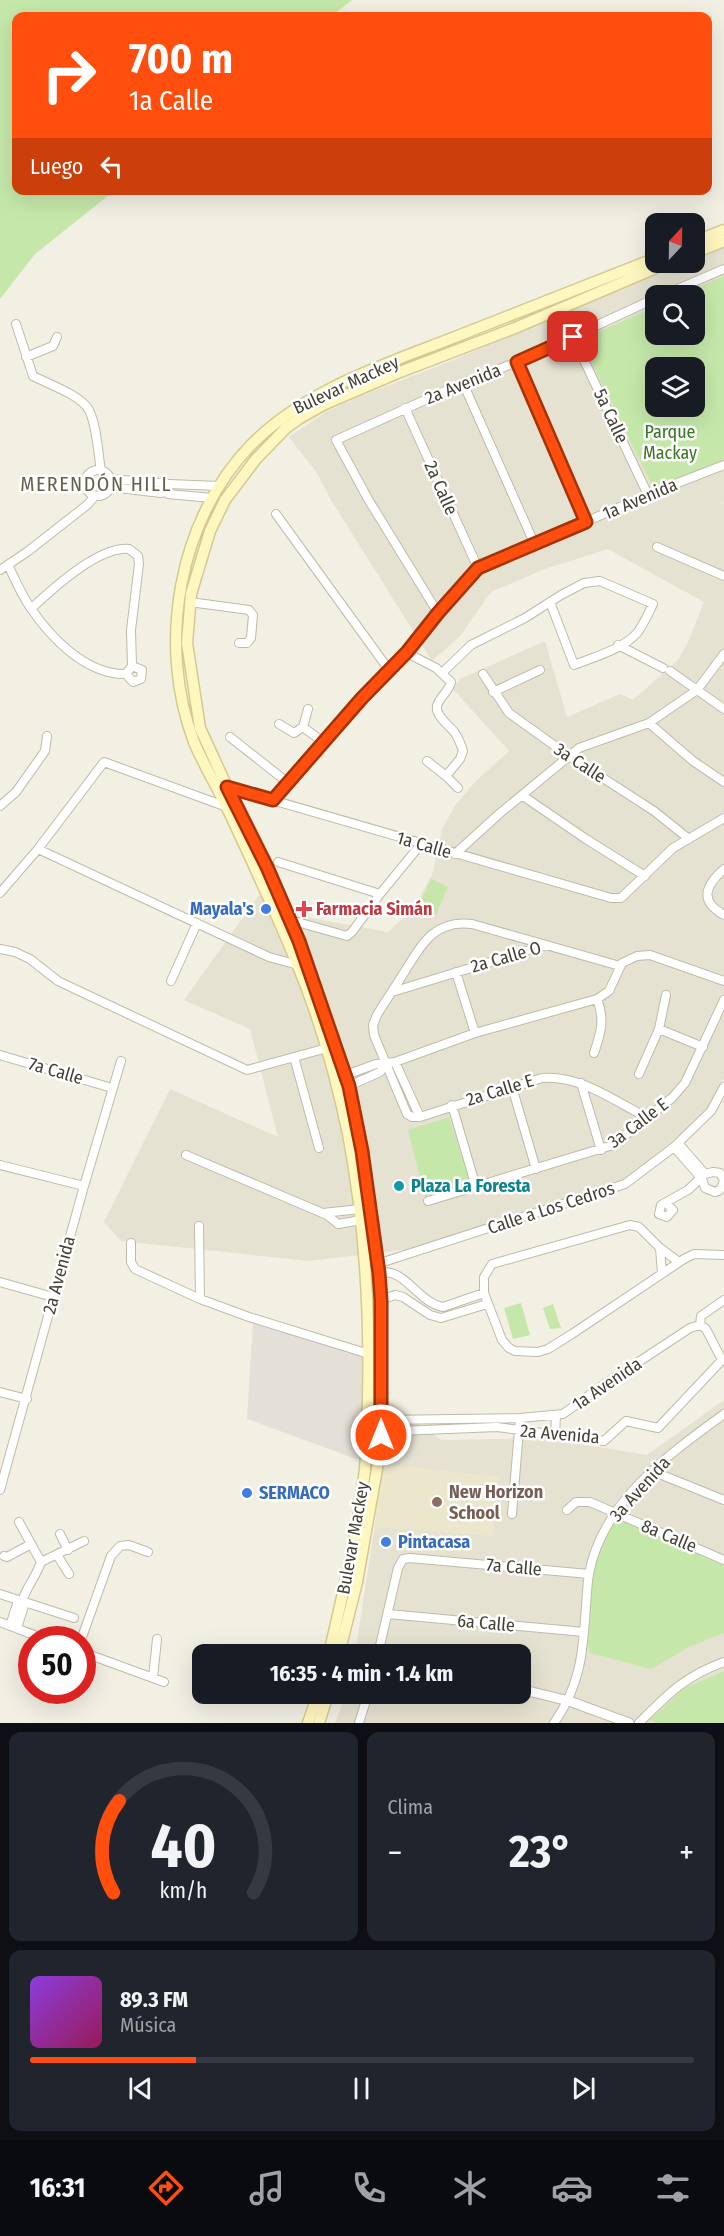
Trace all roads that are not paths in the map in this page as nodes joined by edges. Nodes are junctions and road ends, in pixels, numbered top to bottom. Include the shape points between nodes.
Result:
1 (724, 230) edge
2 (705, 238) edge
3 (724, 241) edge
4 (705, 249) edge
5 (645, 262) edge
6 (724, 269) edge
7 (645, 273) edge
8 (687, 285) edge
9 (645, 302) edge
10 (16, 324) dead end
11 (57, 337) dead end
12 (573, 337) junction
13 (26, 357) junction
14 (517, 362) junction
15 (463, 383) junction
16 (405, 408) junction
17 (724, 465) edge
18 (101, 471) junction
19 (110, 483) junction
20 (225, 493) junction
21 (648, 495) junction
22 (95, 496) junction
23 (212, 498) junction
24 (276, 514) dead end
25 (586, 522) junction
26 (535, 545) junction
27 (657, 547) dead end
28 (8, 565) junction
29 (478, 568) junction
30 (0, 570) edge
31 (724, 576) edge
32 (190, 602) junction
33 (550, 602) junction
34 (31, 609) junction
35 (438, 613) junction
36 (239, 643) dead end
37 (618, 645) junction
38 (407, 652) junction
39 (724, 654) edge
40 (132, 666) junction
41 (389, 670) junction
42 (540, 670) dead end
43 (442, 673) junction
44 (126, 674) junction
45 (483, 674) dead end
46 (697, 690) junction
47 (493, 692) junction
48 (308, 709) dead end
49 (724, 709) edge
50 (649, 723) junction
51 (279, 724) dead end
52 (303, 727) junction
53 (47, 736) dead end
54 (230, 737) dead end
55 (324, 742) junction
56 (569, 756) junction
57 (427, 761) dead end
58 (446, 776) junction
59 (287, 782) junction
60 (724, 782) edge
61 (227, 787) junction
62 (458, 788) dead end
63 (523, 796) junction
64 (273, 800) junction
65 (0, 806) edge
66 (227, 807) junction
67 (724, 819) edge
68 (689, 839) junction
69 (420, 844) junction
70 (38, 849) junction
71 (455, 854) junction
72 (278, 862) dead end
73 (724, 869) edge
74 (645, 876) junction
75 (0, 893) edge
76 (380, 894) junction
77 (724, 915) edge
78 (290, 920) junction
79 (197, 923) junction
80 (548, 944) junction
81 (0, 949) edge
82 (298, 965) junction
83 (620, 966) junction
84 (456, 972) junction
85 (171, 981) dead end
86 (724, 981) edge
87 (392, 992) junction
88 (666, 995) dead end
89 (597, 999) junction
90 (724, 1000) edge
91 (659, 1029) junction
92 (474, 1033) junction
93 (703, 1047) junction
94 (327, 1048) junction
95 (594, 1053) dead end
96 (0, 1055) edge
97 (294, 1057) junction
98 (121, 1061) dead end
99 (395, 1062) junction
100 (386, 1064) junction
101 (639, 1074) dead end
102 (348, 1081) junction
103 (581, 1083) junction
104 (512, 1087) junction
105 (724, 1087) edge
106 (112, 1088) junction
107 (452, 1105) junction
108 (420, 1117) junction
109 (646, 1117) junction
110 (676, 1145) junction
111 (319, 1148) dead end
112 (601, 1150) junction
113 (186, 1155) dead end
114 (0, 1165) edge
115 (536, 1168) junction
116 (723, 1176) edge
117 (703, 1177) junction
118 (84, 1186) junction
119 (476, 1187) junction
120 (428, 1201) dead end
121 (666, 1203) dead end
122 (321, 1213) junction
123 (364, 1217) junction
124 (199, 1226) dead end
125 (131, 1243) dead end
126 (660, 1248) junction
127 (724, 1255) edge
128 (679, 1262) junction
129 (378, 1268) junction
130 (662, 1274) junction
131 (0, 1282) edge
132 (484, 1293) junction
133 (53, 1297) junction
134 (200, 1299) junction
135 (381, 1300) junction
136 (724, 1300) edge
137 (487, 1304) junction
138 (700, 1325) junction
139 (369, 1354) junction
140 (0, 1392) edge
141 (27, 1399) junction
142 (724, 1414) edge
143 (556, 1415) junction
144 (493, 1418) junction
145 (519, 1418) junction
146 (462, 1419) junction
147 (381, 1420) junction
148 (493, 1428) junction
149 (446, 1430) junction
150 (518, 1431) junction
151 (381, 1435) junction
152 (555, 1435) junction
153 (366, 1437) junction
154 (652, 1470) junction
155 (0, 1490) edge
156 (724, 1500) edge
157 (567, 1510) dead end
158 (615, 1513) junction
159 (512, 1514) dead end
160 (19, 1522) dead end
161 (60, 1534) dead end
162 (84, 1541) dead end
163 (31, 1544) junction
164 (68, 1550) junction
165 (148, 1552) dead end
166 (57, 1555) junction
167 (3, 1556) dead end
168 (724, 1560) edge
169 (41, 1562) junction
170 (69, 1574) dead end
171 (589, 1574) junction
172 (0, 1594) edge
173 (22, 1601) junction
174 (388, 1614) junction
175 (74, 1618) dead end
176 (0, 1622) edge
177 (86, 1626) edge
178 (13, 1627) junction
179 (18, 1629) edge
180 (584, 1632) junction
181 (157, 1639) dead end
182 (330, 1644) edge
183 (342, 1644) edge
184 (380, 1644) edge
185 (96, 1657) edge
186 (724, 1662) edge
187 (153, 1678) junction
188 (164, 1682) dead end
189 (531, 1692) edge
190 (569, 1701) junction
191 (316, 1704) edge
192 (318, 1704) edge
193 (325, 1704) edge
194 (365, 1704) edge
195 (308, 1723) edge
196 (313, 1723) edge
197 (319, 1723) edge
198 (359, 1723) edge
199 (554, 1723) edge
200 (629, 1723) edge
201 (639, 1723) edge

1 - 2 main road
3 - 4 main road
5 - 20 main road, Bulevar Mackey via 349,380 288,412 250,446
6 - 8 street
7 - 20 main road, Bulevar Mackey via 325,404 286,428
9 - 12 street, 2a Avenida
10 - 13 street
11 - 13 street via 53,346
12 - 14 street, 2a Avenida
12 - 21 street, 5a Calle
13 - 18 street via 33,376 69,393 88,409
14 - 15 street, 2a Avenida
14 - 25 street
15 - 16 street, 2a Avenida
15 - 26 street
16 - 29 street, 2a Calle
16 - 35 street, 2a Avenida via 336,440
17 - 21 street, 1a Avenida
18 - 19 street
18 - 22 street via 92,471 85,481 86,490
19 - 20 street via 165,484
19 - 22 street via 105,494
19 - 23 street
20 - 23 main road
20 - 32 main road, Bulevar Mackey
21 - 25 street, 1a Avenida
22 - 28 street
23 - 66 main road, Bulevar Mackey via 194,538 178,597 176,644 185,708 195,743
24 - 41 street
25 - 26 street, 1a Avenida
26 - 29 street, 1a Avenida
27 - 31 street
28 - 30 street
28 - 34 street
29 - 35 street, 1a Avenida
32 - 36 street via 249,610 253,615 251,639
32 - 61 main road, Bulevar Mackey via 187,643 200,728
33 - 37 street via 574,665
33 - 37 street via 584,583 600,581 653,604 635,635
33 - 43 street via 471,645
34 - 40 street via 49,592 113,550 134,551 139,564 130,630
34 - 44 street via 78,658 117,675
35 - 38 street, 1a Avenida
37 - 46 street
38 - 41 street, 1a Avenida
38 - 43 street
39 - 46 street
40 - 44 street
40 - 44 street via 142,670 141,679 133,682
41 - 55 street, 1a Avenida
42 - 47 street
43 - 58 street via 451,682 436,708 464,751
45 - 47 street, 3a Calle
46 - 49 street
46 - 50 street
47 - 56 street, 3a Calle via 509,713
48 - 52 street
50 - 56 street via 579,748
50 - 60 street
51 - 52 street via 294,733
52 - 55 street
53 - 65 street via 45,751 16,792
54 - 59 street
55 - 59 street, 1a Avenida
56 - 63 street
56 - 68 street, 3a Calle via 654,811
57 - 58 street
58 - 62 street
59 - 64 street, 1a Avenida
61 - 64 street, 1a Calle
61 - 78 main road, Bulevar Mackey
63 - 71 street
63 - 74 street
64 - 69 street, 1a Calle
66 - 70 street via 104,762
66 - 82 main road, Bulevar Mackey
67 - 68 street
68 - 74 street via 673,848
69 - 71 street, 1a Calle
69 - 76 street
70 - 75 street
70 - 79 street
71 - 74 street, 1a Calle via 611,898 621,898
72 - 76 street
73 - 77 street via 713,879 707,896 714,910
76 - 78 street via 347,936
78 - 102 main road, Bulevar Mackey
79 - 82 street via 269,957
79 - 85 street
80 - 83 street, 2a Calle O
80 - 84 street, 2a Calle O
80 - 87 street via 472,924 450,924 434,932 420,946
81 - 97 street via 30,959 58,981 247,1070
82 - 94 main road, Bulevar Mackey
83 - 86 street via 637,956 651,955
83 - 89 street via 609,992
84 - 87 street, 2a Calle O
84 - 92 street
87 - 100 street via 373,1024
88 - 91 street
89 - 92 street
89 - 95 street via 603,1022
90 - 93 street, 3a Calle E
91 - 93 street
91 - 101 street
92 - 99 street
93 - 109 street, 3a Calle E via 685,1083
94 - 97 street
94 - 123 main road, Bulevar Mackey
96 - 106 street, 7a Calle
97 - 111 street
98 - 106 street, 2a Avenida
99 - 100 street
99 - 108 street
100 - 102 street via 380,1072
100 - 108 street via 407,1114
102 - 123 main road, Bulevar Mackey via 362,1151
103 - 104 street, 2a Calle E via 554,1077
103 - 109 street, 2a Calle E
103 - 112 street
104 - 107 street, 2a Calle E
104 - 115 street
105 - 110 street, Calle a Los Cedros via 711,1111
106 - 118 street, 2a Avenida
107 - 108 street, 2a Calle E
107 - 119 street
109 - 112 street, 3a Calle E via 629,1134
110 - 117 street
110 - 129 street, Calle a Los Cedros via 625,1184
112 - 115 street, 3a Calle E
113 - 122 street
114 - 118 street
115 - 119 street, 3a Calle E
116 - 117 street via 713,1172
116 - 117 street via 720,1190 715,1192 705,1188
117 - 121 street
118 - 133 street, 2a Avenida
119 - 120 street, 3a Calle E
122 - 123 street
122 - 123 street via 338,1224
123 - 129 main road, Bulevar Mackey
123 - 139 main road, Bulevar Mackey
124 - 134 street
125 - 134 street via 135,1269
126 - 128 street
126 - 130 street
126 - 132 street via 639,1227 630,1225 492,1264 484,1277
127 - 128 street via 694,1254
128 - 130 street
129 - 132 street via 395,1273 426,1301 444,1307
129 - 135 main road, Bulevar Mackey
130 - 137 street via 538,1352 509,1348
131 - 133 street
132 - 137 street
133 - 141 street, 2a Avenida
134 - 139 street
135 - 137 street via 395,1295 403,1297 441,1318
135 - 147 main road, Bulevar Mackey
136 - 138 street via 701,1316
138 - 143 street, 1a Avenida
138 - 152 street, 2a Avenida via 722,1360 658,1428 626,1421 604,1441
139 - 153 main road, Bulevar Mackey
140 - 141 street
141 - 155 street, 2a Avenida
142 - 154 street, 3a Avenida
143 - 145 street, 1a Avenida
143 - 152 street
144 - 145 street, 1a Avenida
144 - 146 street, 1a Avenida
144 - 148 street
145 - 150 street
146 - 147 street, 1a Avenida
146 - 149 street
147 - 151 main road, Bulevar Mackey
147 - 153 street
148 - 149 street, 2a Avenida
148 - 150 street, 2a Avenida
149 - 151 street, 2a Avenida
150 - 152 street, 2a Avenida
150 - 159 street
151 - 183 main road, Bulevar Mackey via 357,1582
153 - 182 main road, Bulevar Mackey via 365,1467 346,1580
154 - 156 street
154 - 158 street, 3a Avenida
157 - 158 street, 8a Calle via 582,1501
158 - 168 street, 8a Calle
158 - 171 street, 3a Avenida via 601,1538
160 - 163 street
161 - 164 street
162 - 164 street
163 - 167 street
163 - 169 street
164 - 166 street
165 - 177 street via 129,1545 120,1546 111,1556
166 - 169 street
166 - 170 street
169 - 173 street
171 - 174 street, 7a Calle via 403,1559
171 - 180 street, 3a Avenida
172 - 173 street
173 - 175 street
173 - 178 street via 24,1606
174 - 180 street, 6a Calle
174 - 184 street
176 - 178 street
178 - 179 street
180 - 190 street, 3a Avenida via 582,1659
181 - 187 street
185 - 187 street
186 - 201 street via 679,1684
187 - 188 street
189 - 190 street
190 - 199 street, 3a Avenida
190 - 200 street
191 - 195 main road
192 - 196 main road
193 - 197 main road
194 - 198 street

